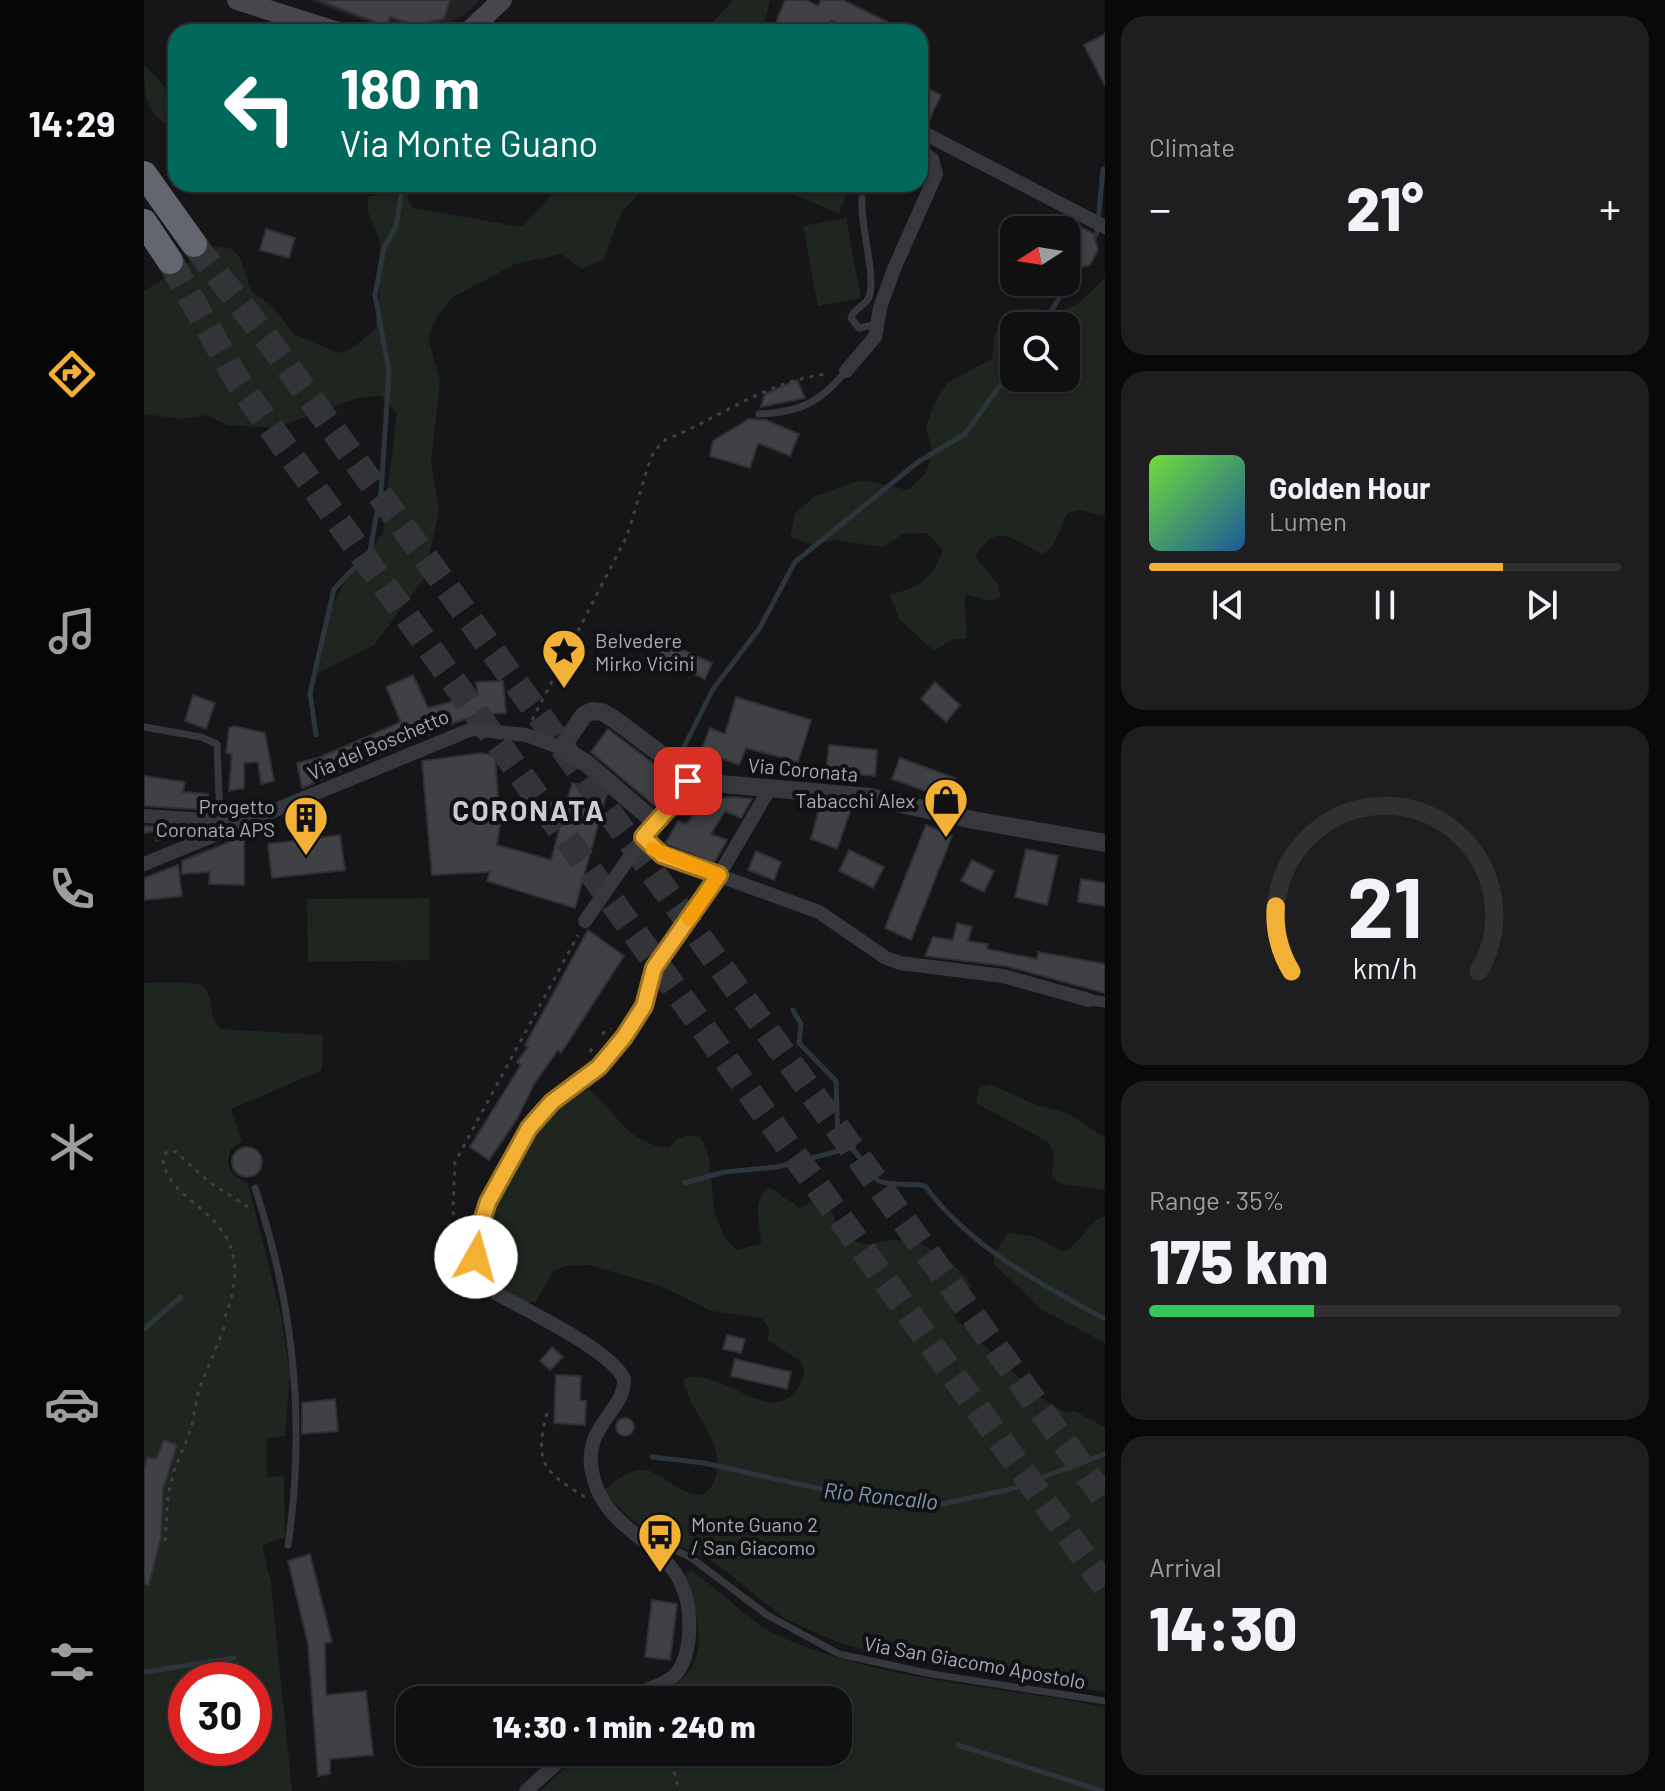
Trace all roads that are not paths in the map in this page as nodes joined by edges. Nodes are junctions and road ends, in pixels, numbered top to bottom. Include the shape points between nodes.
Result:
1 (237, 0) edge
2 (502, 0) edge
3 (313, 24) edge
4 (476, 24) edge
5 (928, 135) edge
6 (928, 156) edge
7 (144, 174) edge
8 (862, 198) dead end
9 (144, 222) edge
10 (1105, 227) edge
11 (194, 244) tunnel mouth
12 (170, 261) tunnel mouth
13 (877, 324) junction
14 (846, 371) joint
15 (759, 414) dead end
16 (144, 727) edge
17 (561, 748) junction
18 (688, 781) junction
19 (770, 788) junction
20 (144, 816) edge
21 (227, 823) junction
22 (649, 829) junction
23 (1105, 843) edge
24 (144, 864) edge
25 (719, 875) junction
26 (585, 921) road end
27 (1089, 1000) joint
28 (1105, 1002) edge
29 (255, 1188) dead end
30 (635, 1532) junction
31 (288, 1545) dead end
32 (657, 1686) edge
33 (1105, 1701) edge
34 (554, 1766) edge
35 (526, 1791) edge

1 - 3 main road
2 - 4 main road
5 - 10 street
6 - 13 street via 936,174 894,269
7 - 11 highway
8 - 13 lane via 871,291 851,318 859,328
9 - 12 highway
13 - 14 street via 875,337
14 - 15 lane via 816,403 784,414
16 - 21 lane via 217,744
17 - 18 street via 584,715 602,712 686,773
17 - 21 street, Via del Boschetto via 526,735 482,729 448,736 359,779
17 - 22 street, Via del Boschetto
18 - 19 street, Via Coronata
18 - 22 street
19 - 23 street, Via Coronata via 870,797
19 - 25 street
20 - 21 street, Via del Boschetto
21 - 24 street via 205,841
22 - 25 street via 662,855
22 - 26 street
25 - 27 street via 819,912 900,963 1003,976
25 - 30 street via 654,968 644,1006 624,1037 599,1067 552,1102 529,1128 488,1202 475,1245 482,1277 492,1291 564,1331 620,1372 622,1391 600,1424 591,1451 594,1482 607,1507
27 - 28 street
29 - 31 lane via 289,1322 298,1389
30 - 32 street via 681,1581 690,1620 688,1645 677,1672
30 - 33 lane, Via San Giacomo Apostolo via 690,1557 767,1615 839,1654
34 - 35 street

